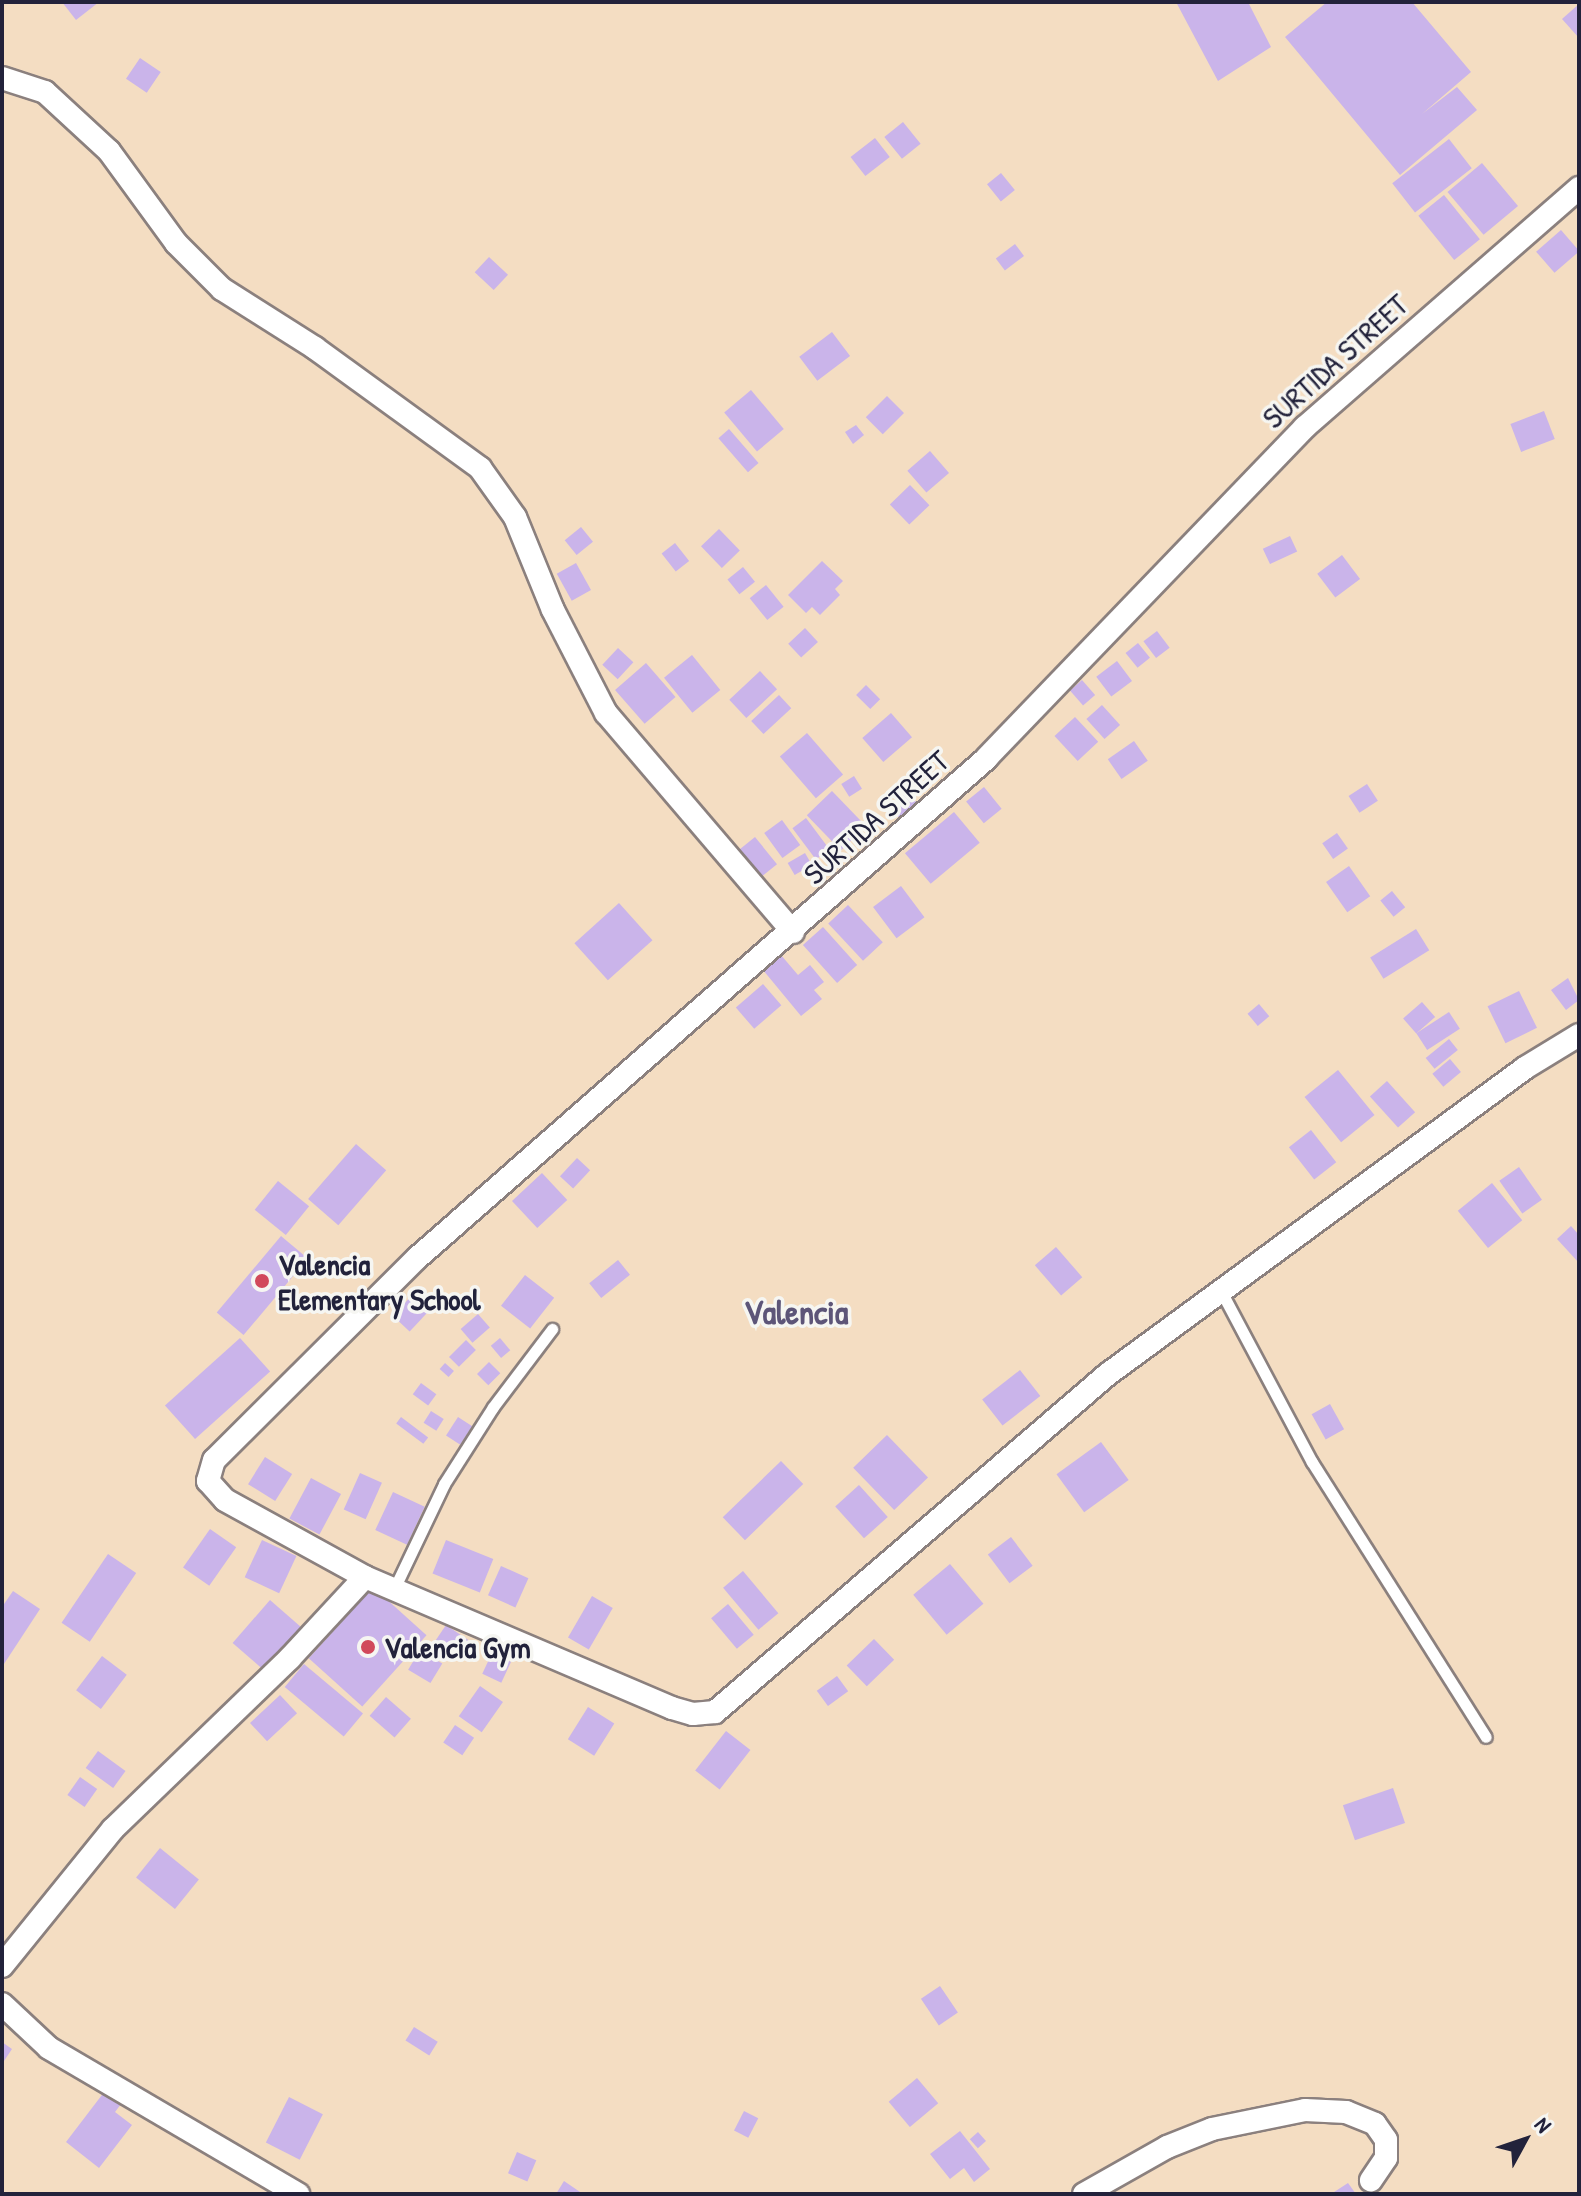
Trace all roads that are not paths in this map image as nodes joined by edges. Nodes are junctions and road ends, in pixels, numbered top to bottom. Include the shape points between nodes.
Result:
1 (2, 78) edge
2 (1579, 188) edge
3 (793, 932) junction
4 (1579, 1035) edge
5 (1222, 1293) junction
6 (552, 1329) dead end
7 (365, 1577) junction
8 (394, 1589) junction
9 (1486, 1737) dead end
10 (2, 1966) edge
11 (2, 2004) edge
12 (1371, 2180) dead end
13 (298, 2194) edge
14 (1084, 2194) edge

1 - 3 street via 45,92 109,151 176,243 222,289 315,348 480,468 515,517 553,610 606,713
2 - 3 street, SURTIDA STREET via 1305,427 998,747
3 - 7 street, SURTIDA STREET via 417,1258 214,1460 208,1481 225,1500
4 - 5 street via 1525,1068
5 - 8 street via 1051,1421 715,1712 693,1714 672,1708
5 - 9 lane via 1312,1462
6 - 8 lane via 444,1484
7 - 8 street
7 - 10 street via 290,1658 113,1829
11 - 13 street via 49,2048
12 - 14 street via 1386,2158 1386,2140 1375,2124 1346,2112 1305,2110 1212,2129 1167,2147

